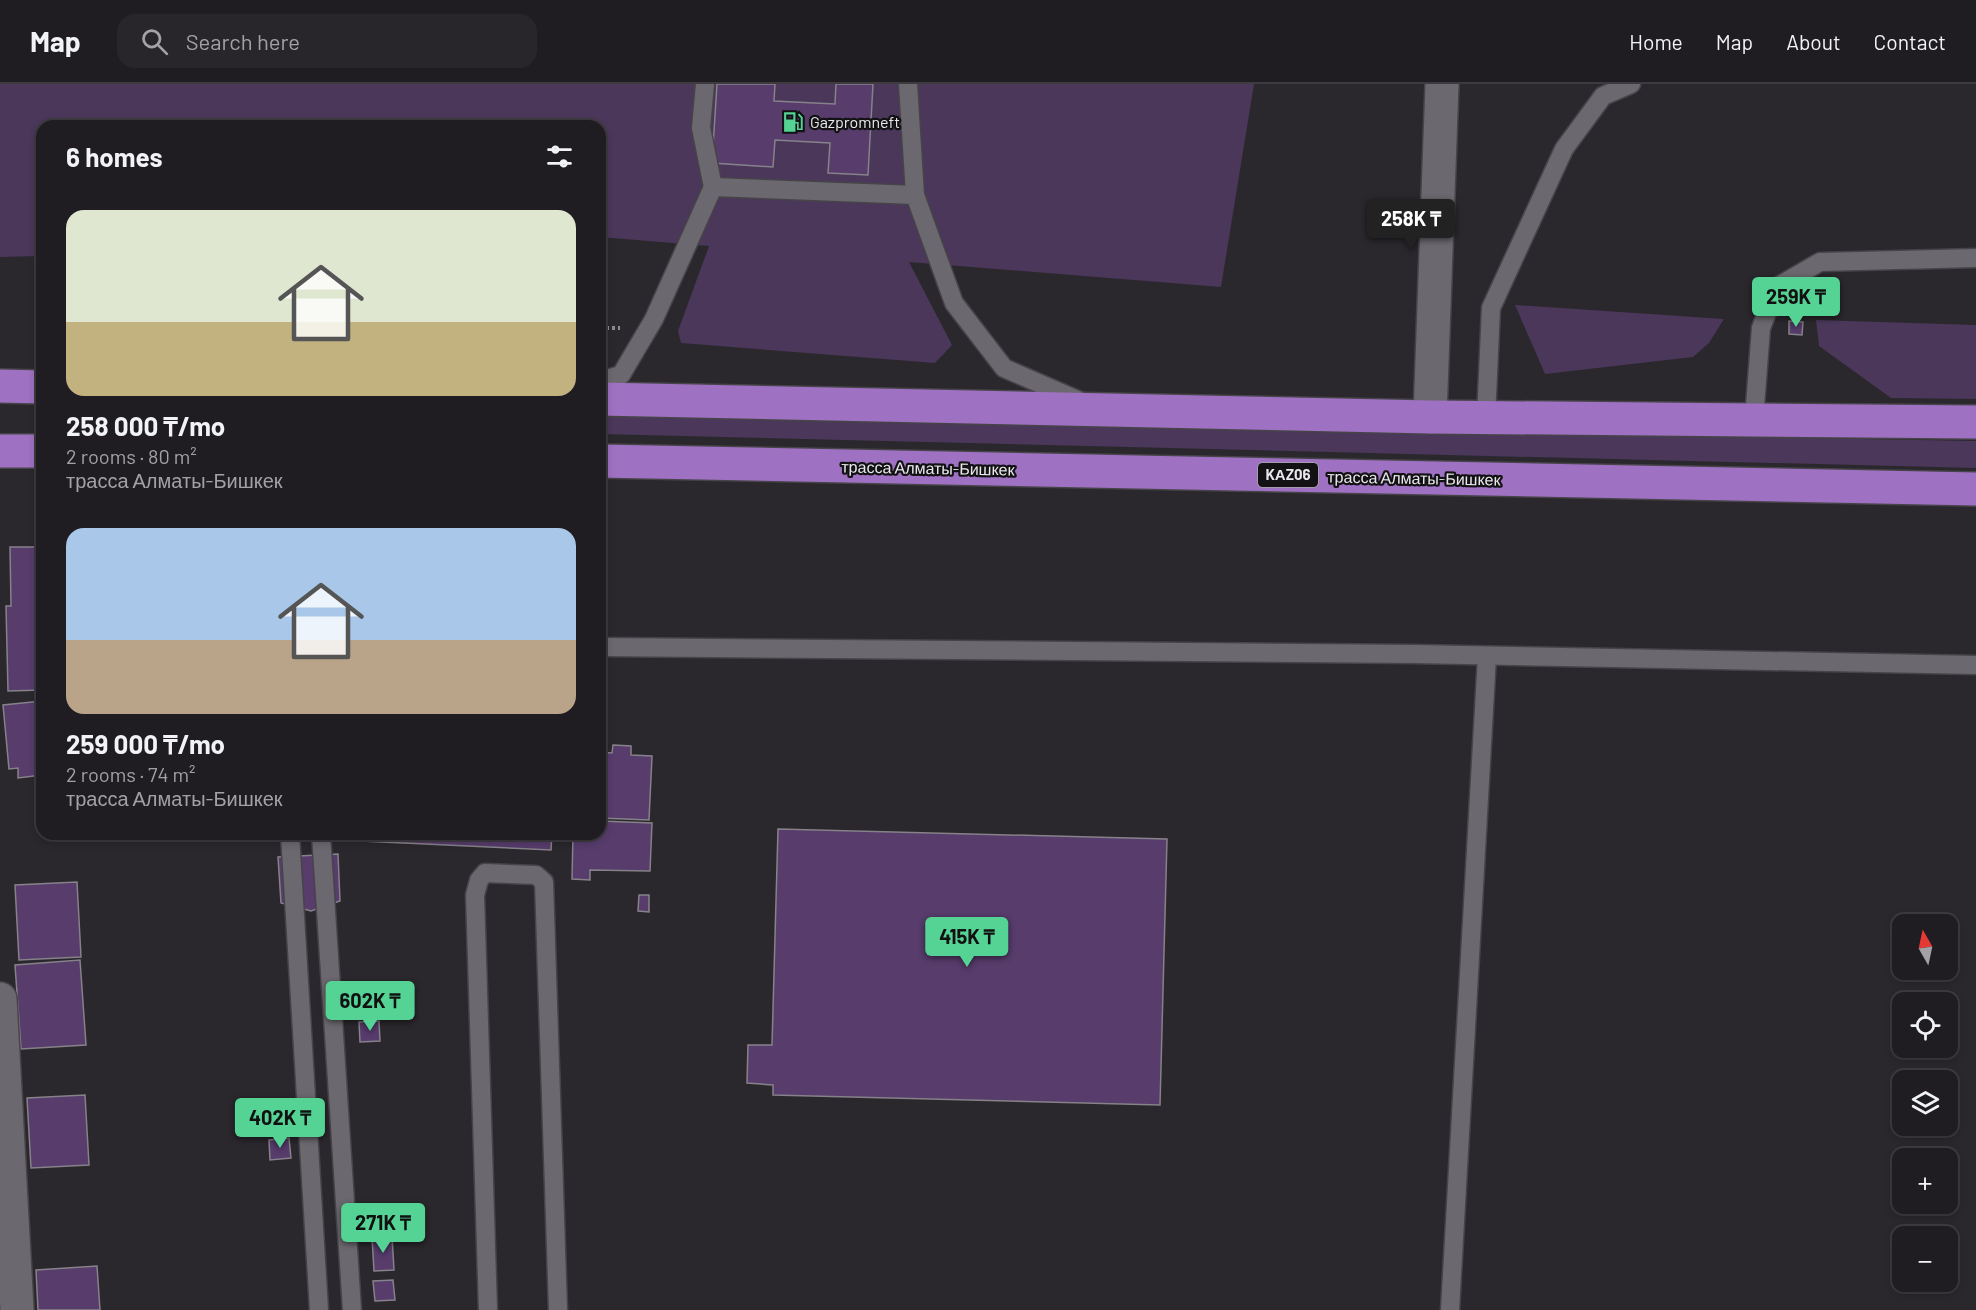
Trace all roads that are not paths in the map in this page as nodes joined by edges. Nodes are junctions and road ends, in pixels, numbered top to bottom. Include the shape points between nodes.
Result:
1 (705, 84) edge
2 (908, 84) edge
3 (1442, 84) edge
4 (1630, 84) edge
5 (713, 187) junction
6 (915, 195) junction
7 (1976, 258) edge
8 (606, 379) edge
9 (0, 386) edge
10 (36, 387) edge
11 (606, 399) edge
12 (1103, 411) junction
13 (1430, 417) junction
14 (1486, 418) junction
15 (1754, 419) junction
16 (1976, 422) edge
17 (0, 451) edge
18 (36, 452) edge
19 (606, 461) edge
20 (1976, 489) edge
21 (606, 647) edge
22 (1487, 656) junction
23 (1976, 665) edge
24 (290, 840) edge
25 (321, 840) edge
26 (0, 999) edge
27 (0, 1010) edge
28 (17, 1310) edge
29 (320, 1310) edge
30 (352, 1310) edge
31 (488, 1310) edge
32 (558, 1310) edge
33 (1450, 1310) edge

1 - 5 lane via 701,128
2 - 6 lane
3 - 13 street
4 - 14 lane via 1603,96 1564,149 1491,308
5 - 6 lane
5 - 8 lane via 654,319 621,375
6 - 12 lane via 954,303 1004,369
7 - 15 lane via 1820,262 1777,287 1761,328
9 - 10 highway
11 - 12 highway
12 - 13 highway
13 - 14 highway
14 - 15 highway
15 - 16 highway
17 - 18 highway
19 - 20 highway, трасса Алматы-Бишкек / KАZ06
21 - 22 lane
22 - 23 lane
22 - 33 lane
24 - 29 lane
25 - 30 lane
26 - 27 street
27 - 28 street
31 - 32 lane via 475,895 485,873 536,875 544,882

